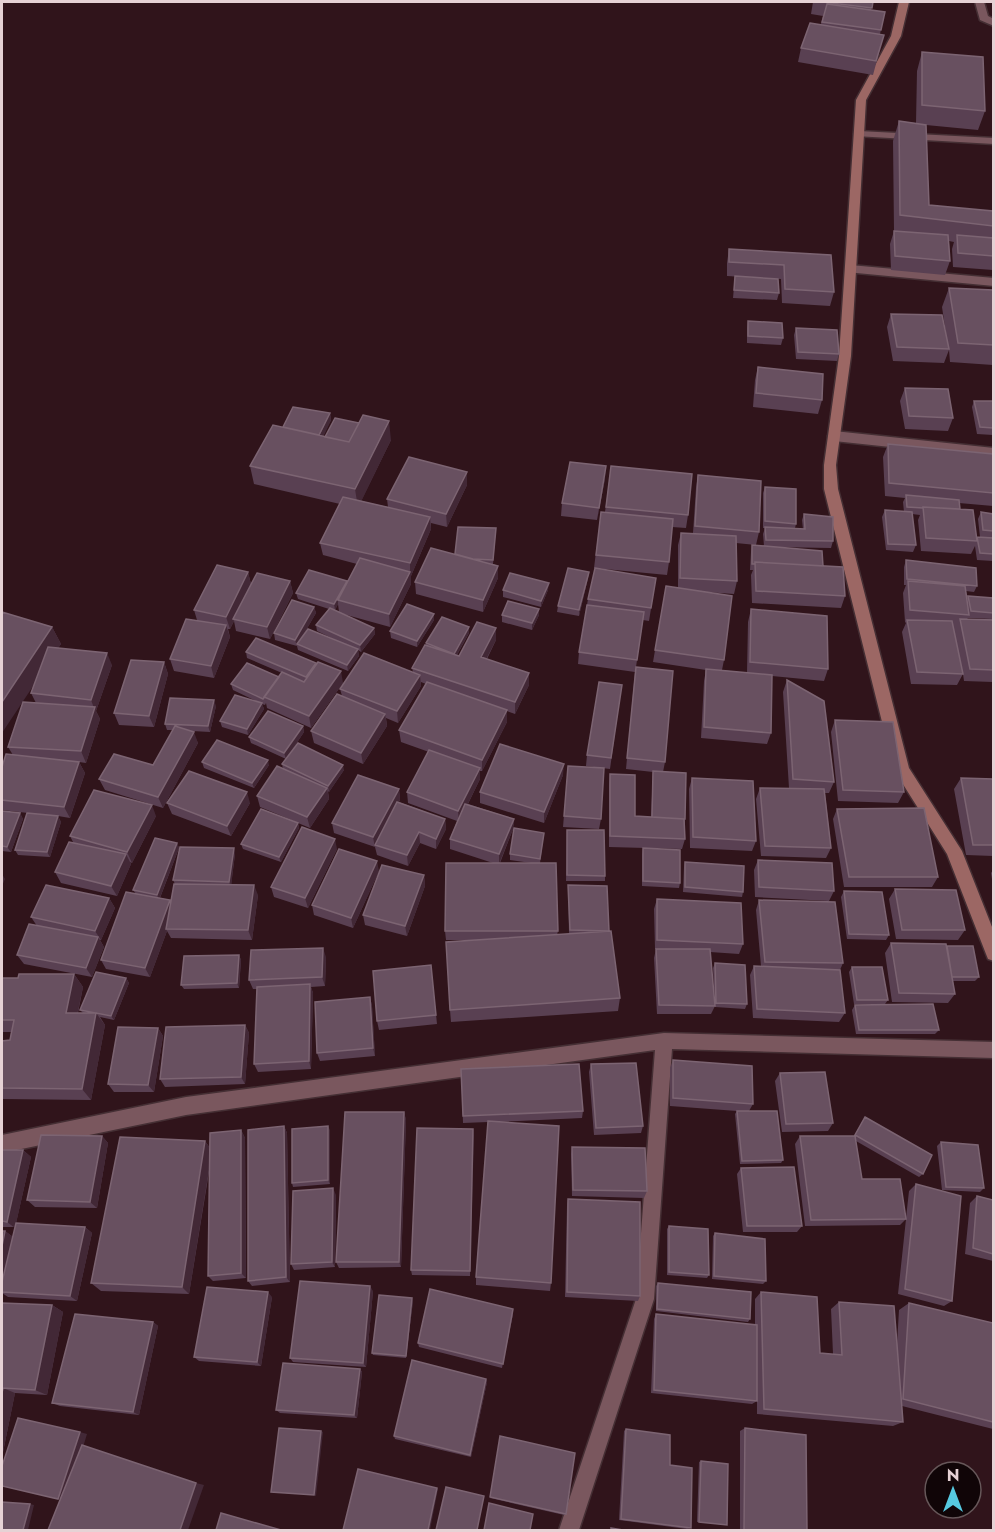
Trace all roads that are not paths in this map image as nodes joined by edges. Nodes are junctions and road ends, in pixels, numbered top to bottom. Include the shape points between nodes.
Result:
1 (904, 2) edge
2 (980, 2) edge
3 (993, 23) edge
4 (859, 134) junction
5 (993, 141) edge
6 (850, 270) junction
7 (993, 282) edge
8 (834, 436) junction
9 (993, 453) edge
10 (993, 954) edge
11 (664, 1041) junction
12 (993, 1050) edge
13 (2, 1144) edge
14 (569, 1530) edge

1 - 4 street via 896,36 861,100
2 - 3 street via 983,18
4 - 5 street
4 - 6 street
6 - 7 street
6 - 8 street via 845,356
8 - 9 street
8 - 10 street via 831,489 902,770 954,851
11 - 12 street
11 - 13 street via 186,1106
11 - 14 street via 645,1299

